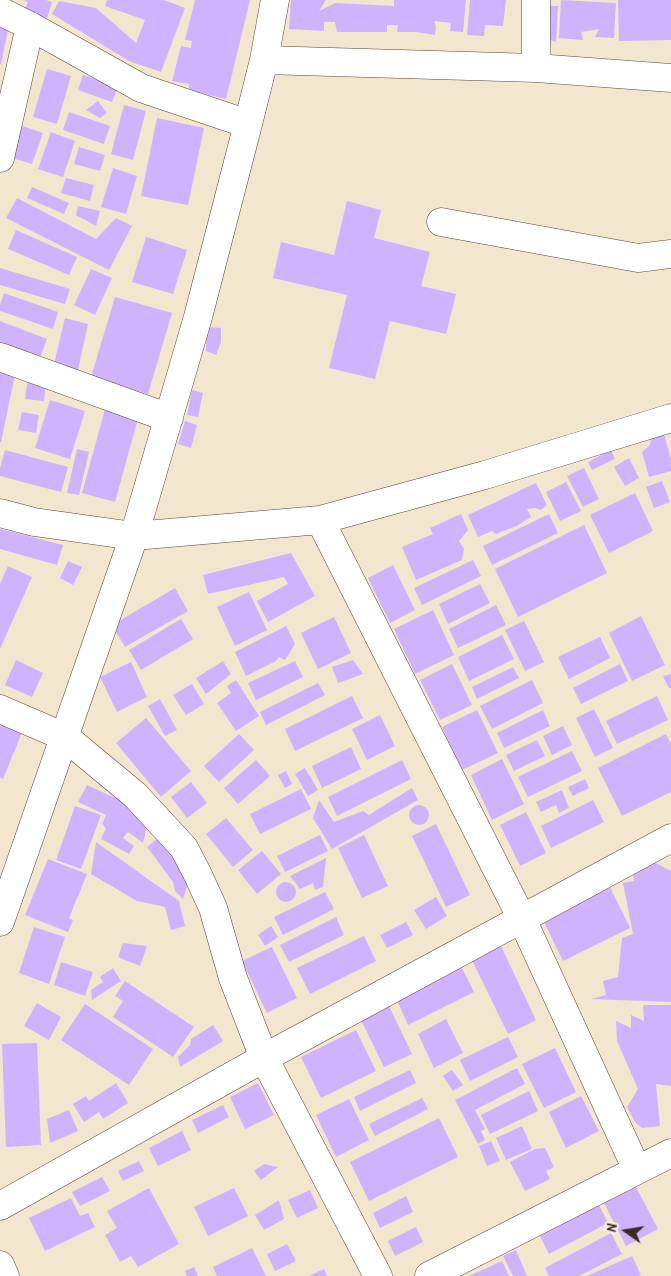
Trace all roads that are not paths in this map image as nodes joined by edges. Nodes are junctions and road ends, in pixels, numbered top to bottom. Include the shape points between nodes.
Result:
1 (275, 0) edge
2 (536, 0) edge
3 (15, 13) edge
4 (264, 60) junction
5 (536, 68) junction
6 (671, 78) edge
7 (248, 124) junction
8 (0, 158) edge
9 (440, 222) dead end
10 (671, 254) edge
11 (0, 357) edge
12 (169, 418) junction
13 (671, 418) edge
14 (0, 513) edge
15 (320, 520) junction
16 (134, 536) junction
17 (0, 709) edge
18 (65, 737) junction
19 (671, 838) edge
20 (522, 919) junction
21 (0, 922) edge
22 (264, 1058) junction
23 (671, 1152) edge
24 (637, 1170) junction
25 (0, 1206) edge
26 (0, 1265) edge
27 (5, 1276) edge
28 (378, 1276) edge
29 (429, 1276) edge

1 - 4 street
2 - 5 street
3 - 7 street via 141,88
3 - 8 street
4 - 5 street
4 - 7 street
5 - 6 street
7 - 12 street
9 - 10 street via 638,258
11 - 12 street
12 - 16 street
13 - 15 street via 485,475
14 - 16 street via 34,522
15 - 16 street
15 - 20 street
16 - 18 street
17 - 18 street
18 - 21 street
18 - 22 street via 135,795 184,848 213,908 233,978
19 - 20 street
20 - 22 street
20 - 24 street
22 - 25 street
22 - 28 street
23 - 24 street
24 - 29 street
26 - 27 street

